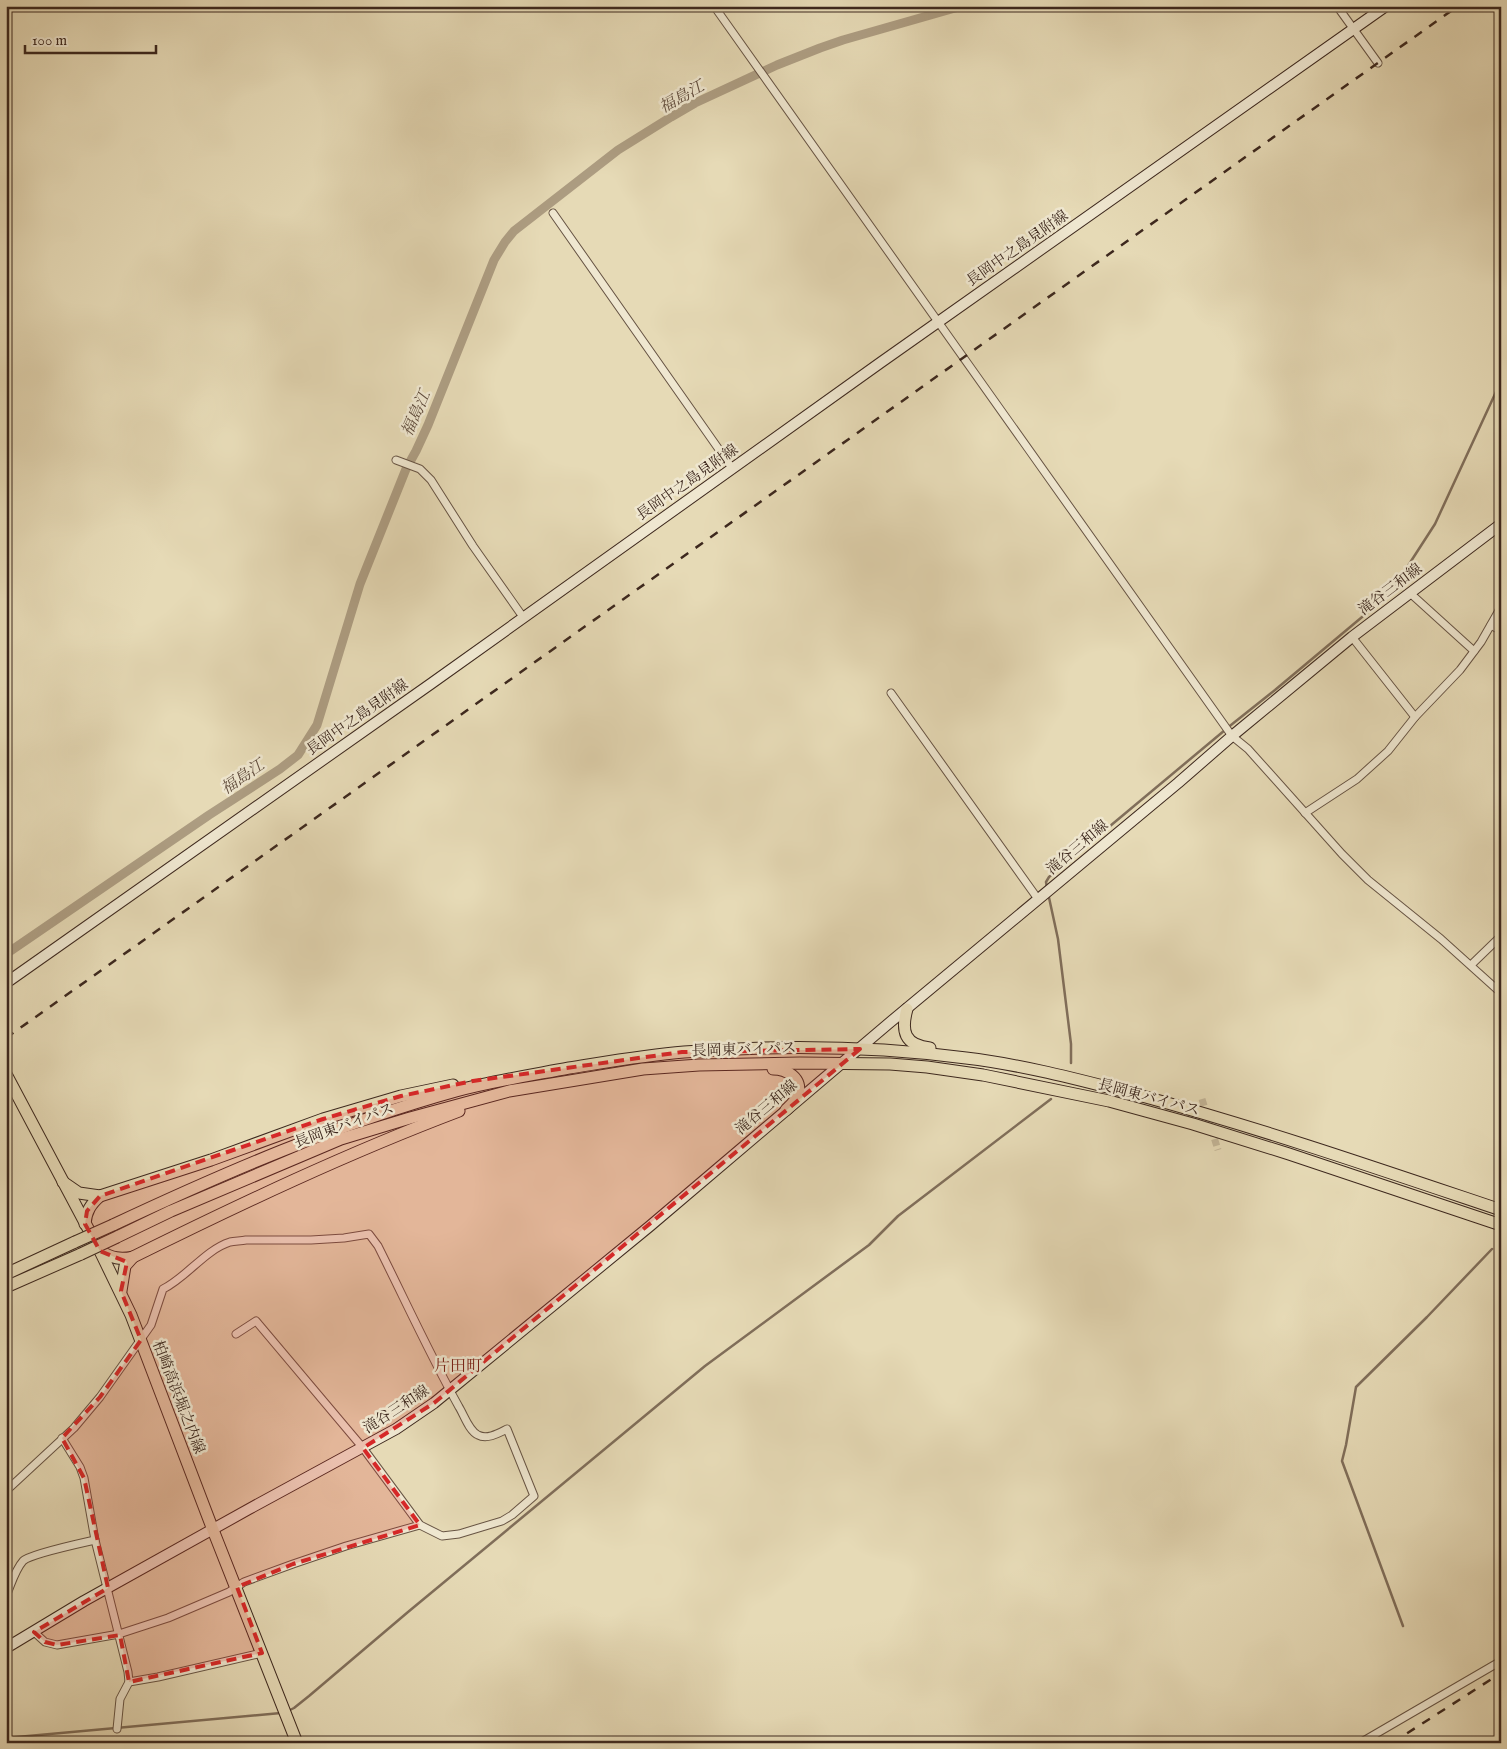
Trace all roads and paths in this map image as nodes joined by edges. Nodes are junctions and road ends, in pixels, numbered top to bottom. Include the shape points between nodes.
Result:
1 (714, 6) edge
2 (1337, 6) edge
3 (1386, 6) edge
4 (1354, 29) junction
5 (1378, 62) dead end
6 (553, 214) dead end
7 (938, 322) junction
8 (398, 461) dead end
9 (732, 468) junction
10 (1501, 524) edge
11 (1410, 593) junction
12 (1501, 607) edge
13 (523, 617) junction
14 (1491, 625) junction
15 (1501, 631) edge
16 (1352, 637) junction
17 (1474, 651) junction
18 (891, 693) dead end
19 (1415, 717) junction
20 (1232, 736) junction
21 (1305, 813) junction
22 (1038, 899) junction
23 (1501, 936) edge
24 (1471, 965) junction
25 (6, 983) edge
26 (1501, 993) edge
27 (907, 1009) junction
28 (860, 1049) junction
29 (843, 1062) junction
30 (6, 1074) edge
31 (529, 1087) junction
32 (404, 1101) junction
33 (786, 1110) junction
34 (1197, 1111) junction
35 (411, 1123) junction
36 (64, 1182) junction
37 (100, 1196) junction
38 (169, 1206) junction
39 (1501, 1210) edge
40 (85, 1224) junction
41 (1501, 1225) edge
42 (100, 1251) junction
43 (133, 1256) junction
44 (6, 1274) edge
45 (6, 1288) edge
46 (120, 1291) junction
47 (236, 1334) dead end
48 (141, 1340) junction
49 (450, 1390) junction
50 (62, 1438) junction
51 (363, 1448) junction
52 (6, 1491) edge
53 (420, 1525) junction
54 (213, 1530) junction
55 (95, 1540) junction
56 (237, 1587) junction
57 (108, 1588) junction
58 (6, 1596) edge
59 (34, 1632) junction
60 (120, 1634) junction
61 (7, 1646) edge
62 (262, 1653) junction
63 (1501, 1661) edge
64 (128, 1682) junction
65 (117, 1729) dead end
66 (297, 1743) edge
67 (1360, 1743) edge

1 - 7 street
2 - 4 street
3 - 4 main road, 長岡中之島見附線
4 - 5 street
4 - 7 main road, 長岡中之島見附線
6 - 9 street
7 - 9 main road, 長岡中之島見附線
7 - 20 street
8 - 13 street via 420,469 431,480
9 - 13 main road, 長岡中之島見附線
10 - 11 main road, 滝谷三和線
11 - 16 main road, 滝谷三和線
11 - 17 street
12 - 14 street
13 - 25 main road, 長岡中之島見附線
14 - 15 street
14 - 17 street
16 - 19 street
16 - 20 main road, 滝谷三和線
17 - 19 street
18 - 22 street
19 - 21 street via 1388,751 1357,779
20 - 21 street via 1248,749
20 - 22 main road, 滝谷三和線
21 - 24 street via 1368,880
22 - 27 main road, 滝谷三和線
23 - 24 street
24 - 26 street
27 - 28 main road, 滝谷三和線
27 - 34 main road via 904,1031 916,1045 1034,1064 1126,1087
28 - 29 main road, 滝谷三和線
28 - 32 main road, 長岡東バイパス via 682,1052 473,1081
28 - 34 main road, 長岡東バイパス via 964,1058 1018,1067
29 - 31 main road, 長岡東バイパス via 643,1069
29 - 33 main road, 滝谷三和線
29 - 41 main road, 長岡東バイパス via 927,1067 983,1075 1109,1101 1289,1154
30 - 36 main road, 柏崎高浜堀之内線
31 - 33 main road via 727,1069 777,1069 790,1073 799,1085 798,1095
31 - 35 main road, 長岡東バイパス
32 - 37 main road via 323,1120
32 - 38 main road, 長岡東バイパス via 291,1147
33 - 49 main road, 滝谷三和線
34 - 39 main road, 長岡東バイパス
35 - 38 main road, 長岡東バイパス via 342,1140
35 - 43 main road
36 - 37 main road via 79,1193
36 - 40 main road, 柏崎高浜堀之内線
37 - 40 main road via 88,1211
38 - 44 main road, 長岡東バイパス, bridge via 113,1225
38 - 45 main road, 長岡東バイパス, bridge via 117,1237
40 - 42 main road, 柏崎高浜堀之内線
42 - 43 main road via 116,1258
42 - 46 main road, 柏崎高浜堀之内線
43 - 46 main road via 125,1266
46 - 48 main road, 柏崎高浜堀之内線
47 - 51 street via 256,1321
48 - 49 street via 154,1319 163,1289 176,1283 207,1255 225,1244 246,1240 344,1238 369,1234
48 - 50 street via 79,1422
48 - 54 main road, 柏崎高浜堀之内線
49 - 51 main road, 滝谷三和線
49 - 53 street via 478,1435 488,1436 507,1429 534,1496 502,1521 451,1536 442,1536
50 - 52 street
50 - 55 street via 84,1478
51 - 53 street
51 - 54 main road, 滝谷三和線
53 - 56 street via 301,1561
54 - 56 main road, 柏崎高浜堀之内線
54 - 57 main road, 滝谷三和線
55 - 57 street
55 - 58 street via 25,1559
56 - 60 street via 168,1618
56 - 62 main road, 柏崎高浜堀之内線
57 - 59 main road, 滝谷三和線
57 - 60 street
59 - 60 street via 40,1639 57,1645
59 - 61 main road, 滝谷三和線
60 - 64 street
62 - 64 street
62 - 66 main road, 柏崎高浜堀之内線
63 - 67 street
64 - 65 street via 120,1700

